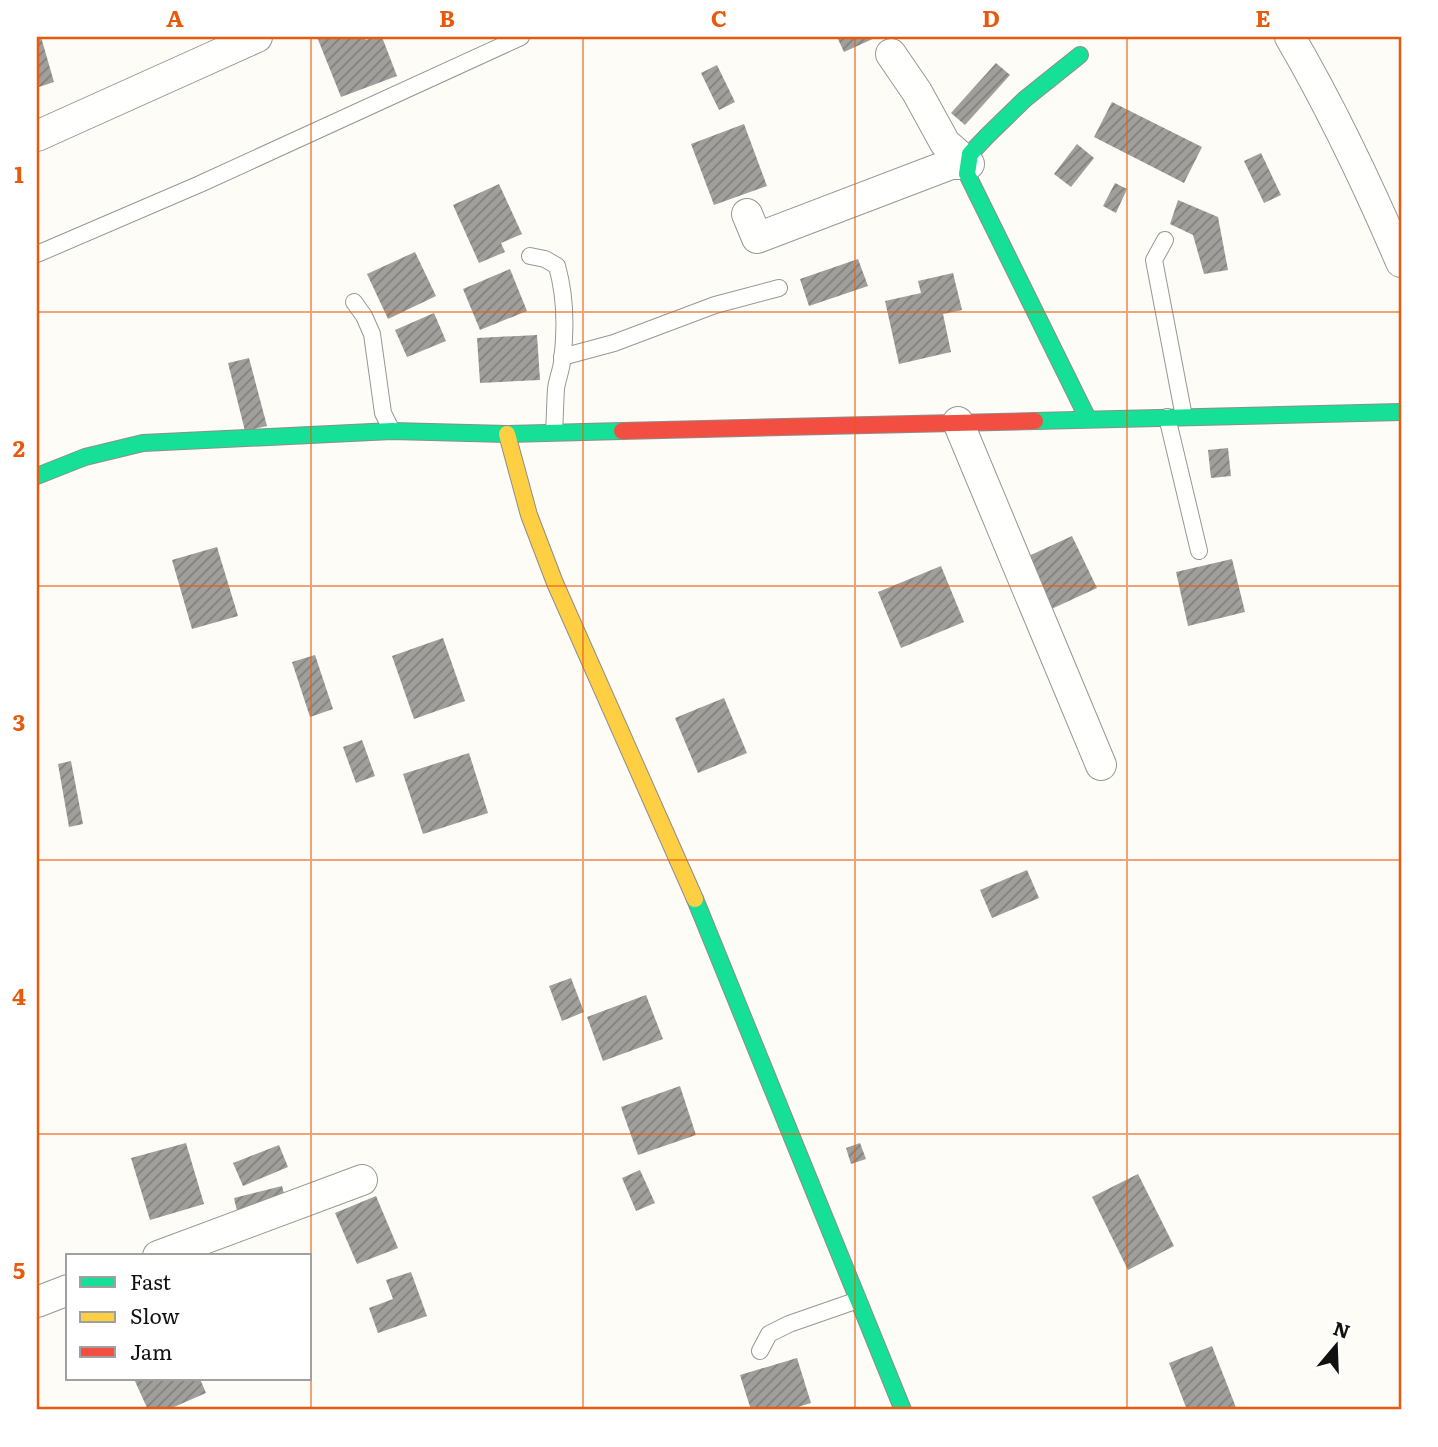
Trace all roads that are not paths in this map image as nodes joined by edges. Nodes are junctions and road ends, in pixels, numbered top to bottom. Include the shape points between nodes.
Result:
1 (257, 37) edge
2 (522, 37) edge
3 (1290, 37) edge
4 (891, 54) dead end
5 (1080, 55) dead end
6 (37, 136) edge
7 (969, 164) junction
8 (747, 214) dead end
9 (1165, 240) dead end
10 (37, 254) edge
11 (530, 256) dead end
12 (1401, 262) edge
13 (779, 288) dead end
14 (354, 302) dead end
15 (562, 357) junction
16 (1401, 412) edge
17 (1167, 417) junction
18 (1184, 417) junction
19 (1088, 419) junction
20 (958, 422) junction
21 (392, 431) junction
22 (554, 432) junction
23 (507, 434) junction
24 (37, 476) edge
25 (1199, 551) dead end
26 (1101, 765) dead end
27 (362, 1180) dead end
28 (163, 1254) edge
29 (66, 1291) edge
30 (858, 1300) junction
31 (37, 1302) edge
32 (760, 1351) dead end
33 (903, 1410) edge

1 - 6 street
2 - 10 lane
3 - 12 street via 1344,138
4 - 7 street via 945,143
5 - 7 street via 987,136 970,154
7 - 8 street via 951,164 757,238
7 - 19 street via 968,174
9 - 18 lane via 1154,260
11 - 15 lane via 557,265 565,315
13 - 15 lane
14 - 21 lane via 372,334 383,413
15 - 22 lane
16 - 18 street
17 - 18 street
17 - 19 street
17 - 25 lane
19 - 20 street
20 - 22 street
20 - 26 street
21 - 23 street
21 - 24 street via 143,443 85,457
22 - 23 street
23 - 30 street via 529,515 555,583 702,915
27 - 28 street
29 - 31 street
30 - 32 lane via 769,1334
30 - 33 street

